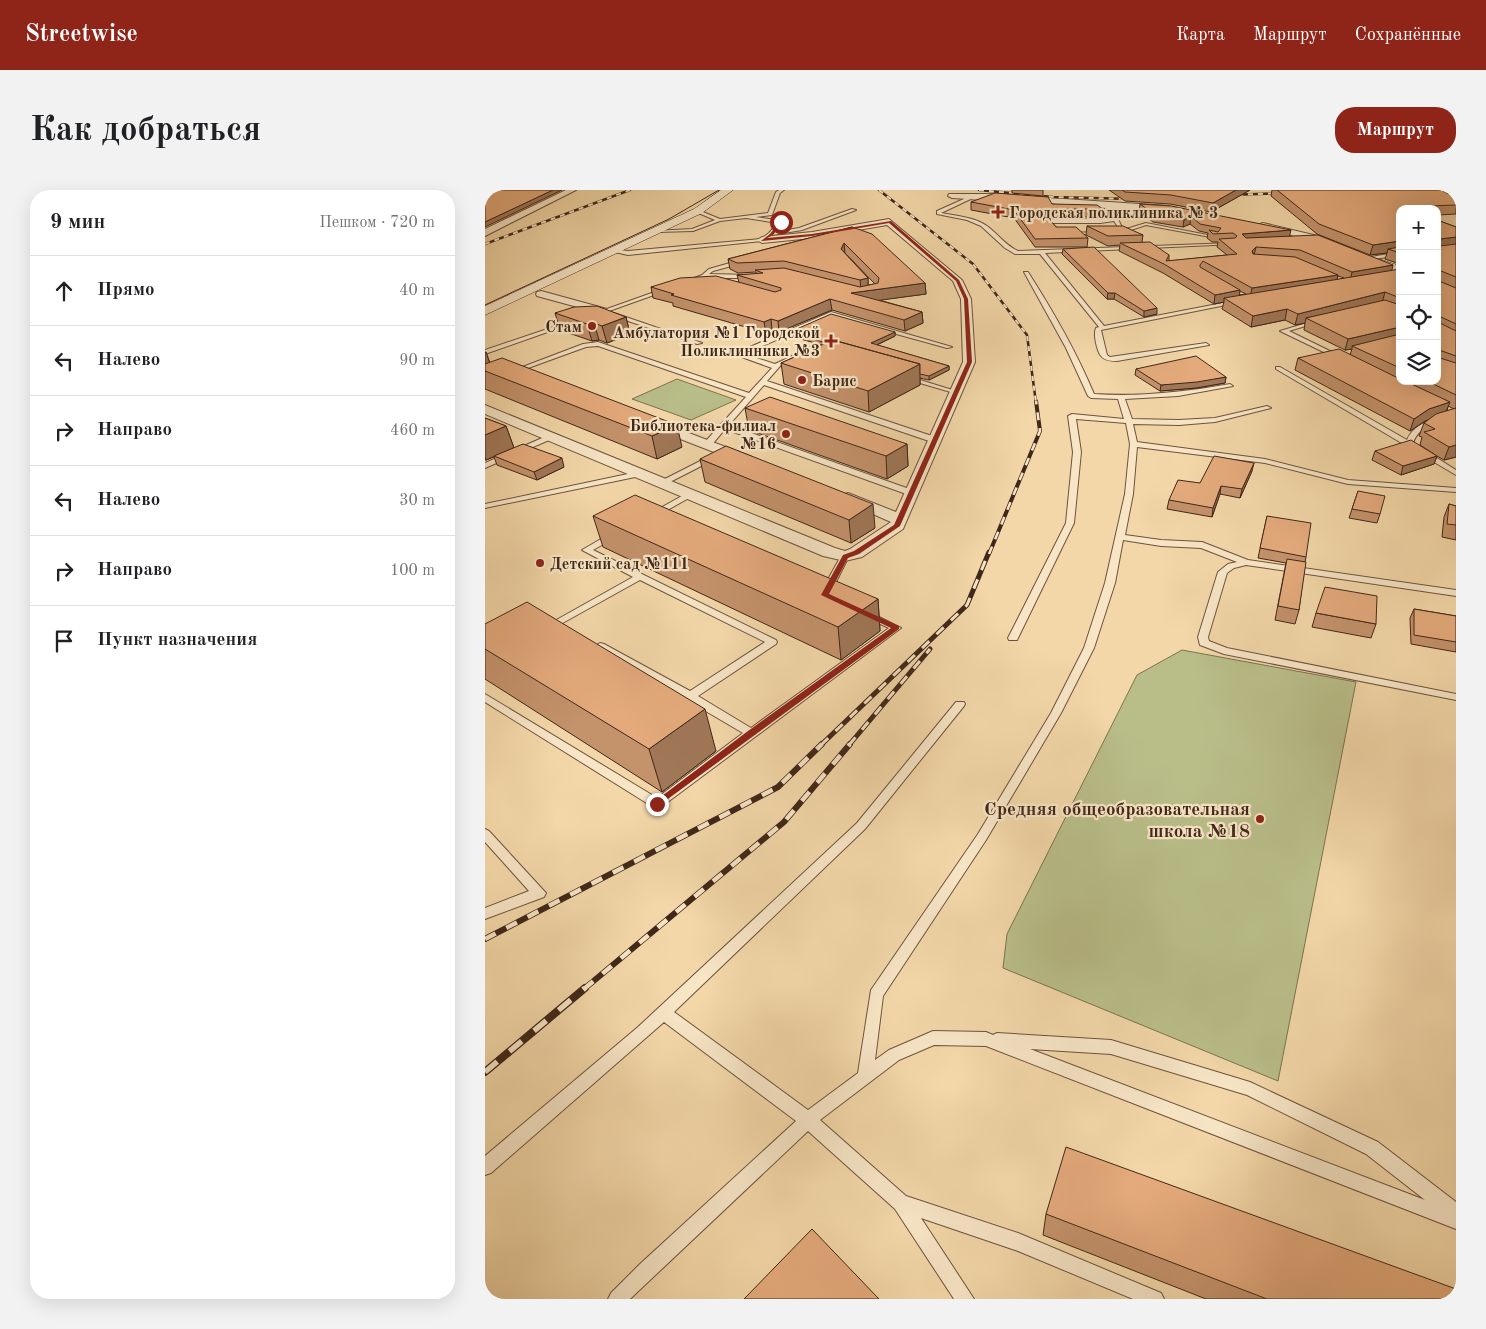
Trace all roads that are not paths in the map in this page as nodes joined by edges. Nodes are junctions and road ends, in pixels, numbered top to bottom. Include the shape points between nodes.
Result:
1 (572, 190) edge
2 (728, 190) edge
3 (782, 190) edge
4 (977, 195) junction
5 (952, 196) dead end
6 (1120, 205) junction
7 (671, 210) dead end
8 (854, 210) dead end
9 (698, 211) junction
10 (1179, 211) edge
11 (747, 216) junction
12 (1116, 219) junction
13 (719, 220) junction
14 (1255, 224) edge
15 (655, 225) junction
16 (486, 231) edge
17 (1122, 232) junction
18 (842, 235) edge
19 (767, 237) junction
20 (1135, 237) edge
21 (1189, 238) dead end
22 (1319, 239) junction
23 (823, 240) edge
24 (1295, 240) edge
25 (1151, 242) edge
26 (1232, 244) edge
27 (1159, 245) junction
28 (1343, 248) edge
29 (613, 252) junction
30 (1041, 252) junction
31 (1396, 254) edge
32 (1369, 258) junction
33 (1396, 259) edge
34 (749, 260) edge
35 (1396, 272) edge
36 (1026, 274) dead end
37 (705, 276) junction
38 (759, 276) edge
39 (689, 281) junction
40 (716, 282) edge
41 (680, 284) edge
42 (671, 288) edge
43 (535, 292) junction
44 (1249, 300) edge
45 (485, 311) edge
46 (603, 311) junction
47 (587, 317) edge
48 (578, 320) edge
49 (1326, 320) edge
50 (1103, 328) junction
51 (699, 343) dead end
52 (1206, 345) dead end
53 (949, 347) dead end
54 (485, 352) edge
55 (829, 354) edge
56 (1344, 357) edge
57 (776, 367) junction
58 (1278, 368) dead end
59 (515, 371) junction
60 (500, 376) edge
61 (901, 376) edge
62 (534, 378) edge
63 (763, 382) junction
64 (1230, 386) dead end
65 (956, 392) junction
66 (750, 396) junction
67 (1121, 398) junction
68 (1267, 408) dead end
69 (485, 409) edge
70 (1447, 411) edge
71 (634, 416) edge
72 (1456, 416) edge
73 (1129, 422) junction
74 (724, 426) junction
75 (552, 437) junction
76 (935, 440) junction
77 (1134, 444) junction
78 (1409, 444) junction
79 (707, 445) junction
80 (725, 452) junction
81 (485, 466) edge
82 (763, 466) edge
83 (641, 473) junction
84 (1456, 473) edge
85 (1456, 480) edge
86 (663, 482) junction
87 (1439, 490) junction
88 (1456, 490) edge
89 (911, 493) junction
90 (692, 494) junction
91 (837, 494) edge
92 (485, 506) edge
93 (643, 520) edge
94 (900, 520) junction
95 (619, 533) edge
96 (1119, 537) junction
97 (845, 556) junction
98 (1246, 562) junction
99 (639, 577) junction
100 (1456, 593) edge
101 (834, 599) edge
102 (861, 611) edge
103 (541, 632) edge
104 (1013, 638) dead end
105 (591, 641) edge
106 (690, 696) junction
107 (485, 697) edge
108 (1456, 697) edge
109 (960, 704) dead end
110 (751, 733) junction
111 (485, 834) edge
112 (485, 914) edge
113 (664, 1013) junction
114 (986, 1039) junction
115 (865, 1077) junction
116 (808, 1120) junction
117 (485, 1166) edge
118 (901, 1203) junction
119 (1456, 1213) edge
120 (1456, 1220) edge
121 (617, 1299) edge
122 (965, 1299) edge
123 (1155, 1299) edge

1 - 16 street
2 - 9 main road
3 - 11 lane via 778,192 770,214
4 - 5 street
4 - 6 street
4 - 30 lane via 939,214 984,226 1008,250
6 - 10 street
6 - 12 lane
7 - 15 main road
8 - 19 lane
9 - 13 lane
9 - 15 main road
11 - 13 lane
11 - 19 lane via 781,222
12 - 17 lane
12 - 17 lane via 1049,222 1057,233 1062,234
13 - 15 lane via 693,230
14 - 22 street
15 - 29 main road
17 - 20 lane
17 - 21 lane via 1146,224 1216,238
18 - 23 lane
19 - 29 lane
19 - 65 street via 812,235 889,222 957,280 966,299 969,362
22 - 24 lane
22 - 28 street
25 - 27 lane
26 - 27 lane
27 - 30 lane
29 - 43 main road
30 - 50 lane
31 - 32 lane
32 - 33 lane
32 - 35 main road
34 - 37 lane via 711,270
36 - 67 lane via 1053,317 1091,396
37 - 38 lane
37 - 39 lane
39 - 40 lane
39 - 41 lane
42 - 46 lane
43 - 45 main road
43 - 46 street
44 - 50 lane
46 - 47 lane
46 - 51 lane
48 - 54 lane
49 - 56 lane via 1283,331
50 - 52 lane via 1097,332 1104,356 1109,359
53 - 57 lane via 831,314 738,354
55 - 57 lane via 811,349
57 - 63 lane
58 - 78 lane
59 - 60 street
59 - 62 street
59 - 66 lane via 585,345 598,344
61 - 65 lane
63 - 66 lane
63 - 76 lane
64 - 67 lane via 1191,394
65 - 76 street
66 - 74 lane
67 - 73 lane
68 - 73 lane via 1215,420
69 - 75 street
70 - 72 lane
71 - 79 street
72 - 78 lane via 1420,426 1410,436
73 - 77 lane
73 - 104 lane via 1072,416 1077,452 1070,523
74 - 79 lane
74 - 89 lane
75 - 81 lane
75 - 83 street
76 - 89 street
77 - 87 lane via 1265,461 1348,482
77 - 96 lane via 1129,494
78 - 84 lane
79 - 80 street
80 - 82 street
80 - 86 lane
83 - 86 street
83 - 92 lane
85 - 87 lane
86 - 90 street
87 - 88 lane
89 - 94 street
90 - 93 lane
90 - 97 street
91 - 94 street
94 - 97 street via 897,526 865,547
95 - 99 lane via 586,550
96 - 98 lane via 1201,545
96 - 115 lane via 1111,583 1089,648 1056,713 982,837 876,994
97 - 101 lane via 825,595
98 - 100 lane
98 - 108 lane via 1223,572 1203,637 1204,643 1224,651
99 - 103 lane via 562,625
99 - 106 lane via 772,642
102 - 110 lane via 896,628
105 - 106 lane
106 - 110 lane
107 - 110 lane via 657,804
109 - 113 lane via 861,826
111 - 112 lane via 539,893
113 - 116 lane
113 - 117 lane
114 - 115 lane via 933,1038 894,1055
114 - 119 lane via 1111,1047 1250,1089 1372,1148
114 - 120 lane
115 - 116 lane
116 - 118 lane
116 - 121 lane
118 - 122 lane
118 - 123 lane via 1018,1242

